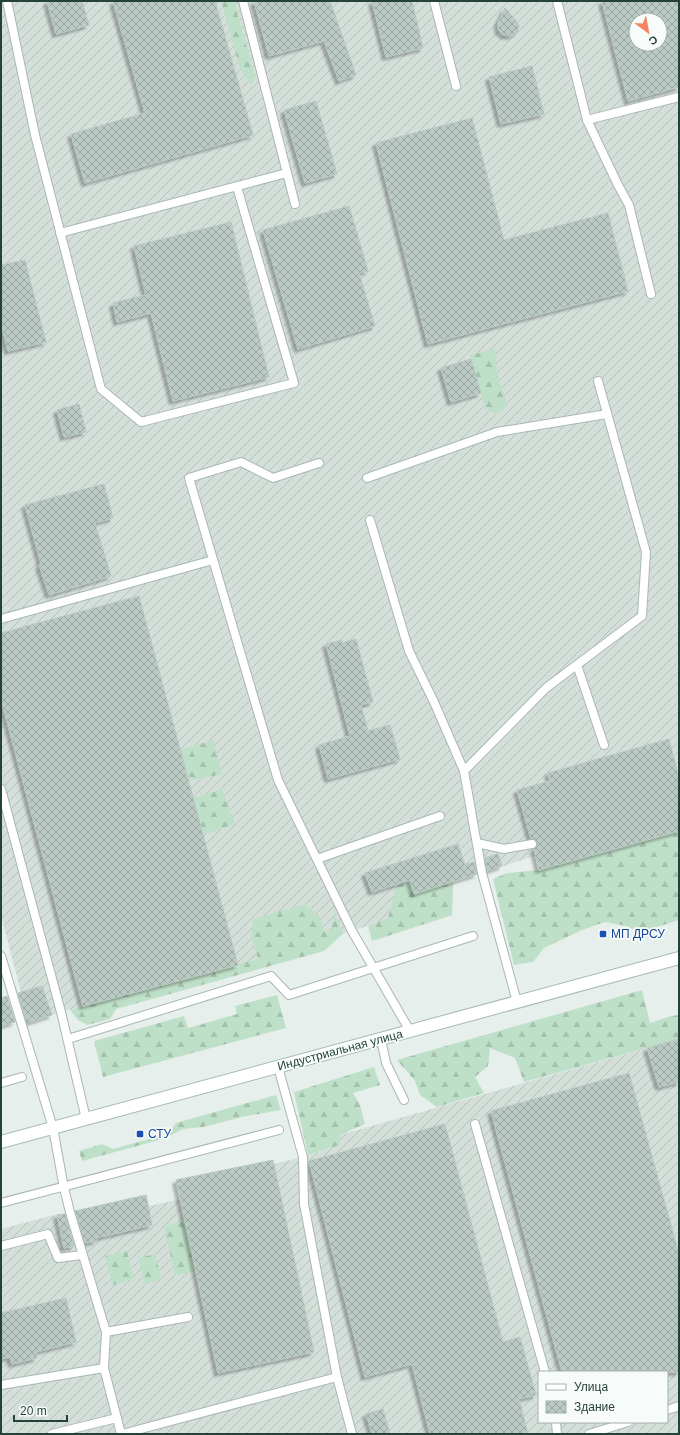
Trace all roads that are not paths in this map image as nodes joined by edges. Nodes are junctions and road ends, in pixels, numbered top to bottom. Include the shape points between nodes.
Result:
1 (7, 1) edge
2 (243, 1) edge
3 (434, 1) edge
4 (557, 1) edge
5 (456, 86) dead end
6 (679, 97) edge
7 (587, 120) junction
8 (287, 174) junction
9 (237, 187) junction
10 (295, 204) dead end
11 (60, 233) junction
12 (651, 294) dead end
13 (598, 381) dead end
14 (607, 414) junction
15 (319, 463) dead end
16 (367, 478) dead end
17 (370, 520) dead end
18 (213, 560) junction
19 (1, 619) edge
20 (577, 665) junction
21 (604, 745) dead end
22 (464, 771) junction
23 (1, 789) edge
24 (440, 816) dead end
25 (477, 843) junction
26 (532, 844) dead end
27 (317, 859) junction
28 (473, 936) dead end
29 (1, 956) edge
30 (679, 958) edge
31 (374, 968) junction
32 (517, 1002) junction
33 (410, 1031) junction
34 (68, 1039) junction
35 (380, 1039) junction
36 (278, 1067) junction
37 (22, 1077) dead end
38 (1, 1083) edge
39 (404, 1100) dead end
40 (86, 1119) junction
41 (475, 1124) dead end
42 (53, 1128) junction
43 (279, 1130) dead end
44 (1, 1142) edge
45 (64, 1188) junction
46 (1, 1204) edge
47 (1, 1246) edge
48 (82, 1255) junction
49 (188, 1317) dead end
50 (106, 1332) junction
51 (104, 1368) junction
52 (545, 1371) edge
53 (337, 1377) junction
54 (1, 1386) edge
55 (679, 1406) edge
56 (668, 1410) edge
57 (117, 1418) junction
58 (556, 1423) edge
59 (625, 1423) edge
60 (52, 1434) edge
61 (121, 1434) edge
62 (352, 1434) edge
63 (557, 1434) edge
64 (589, 1434) edge

1 - 11 lane via 35,135
2 - 8 lane
3 - 5 lane
4 - 7 lane
6 - 7 lane
7 - 12 lane via 629,205
8 - 9 lane
8 - 10 lane
9 - 11 lane
9 - 11 lane via 294,383 142,422 101,389
13 - 14 lane
14 - 16 lane via 497,432
14 - 20 lane via 646,552 642,616
15 - 18 lane via 273,478 241,462 189,478
17 - 22 lane via 409,651
18 - 19 lane
18 - 27 lane via 278,780
20 - 21 lane
20 - 22 lane via 546,688
22 - 25 lane
23 - 34 lane
24 - 27 lane
25 - 26 lane via 504,849
25 - 32 lane via 482,873
27 - 31 lane via 352,931
28 - 31 lane
29 - 42 lane
30 - 32 main road, Индустриальная улица
31 - 33 lane
31 - 34 lane via 290,995 271,976
32 - 33 main road, Индустриальная улица
33 - 35 main road, Индустриальная улица
34 - 40 lane
35 - 36 main road, Индустриальная улица
35 - 39 lane via 386,1063
36 - 40 main road, Индустриальная улица
36 - 53 lane via 303,1157 304,1204
37 - 38 lane
40 - 42 main road, Индустриальная улица
41 - 52 lane
42 - 44 main road, Индустриальная улица
42 - 45 lane
43 - 45 lane
45 - 46 lane
45 - 48 lane
47 - 48 lane via 48,1234 58,1258
48 - 50 lane
49 - 50 lane
50 - 51 lane
51 - 54 lane
51 - 57 lane
53 - 61 lane
53 - 62 lane
55 - 56 lane
57 - 60 lane
57 - 61 lane
58 - 63 lane
59 - 64 lane

